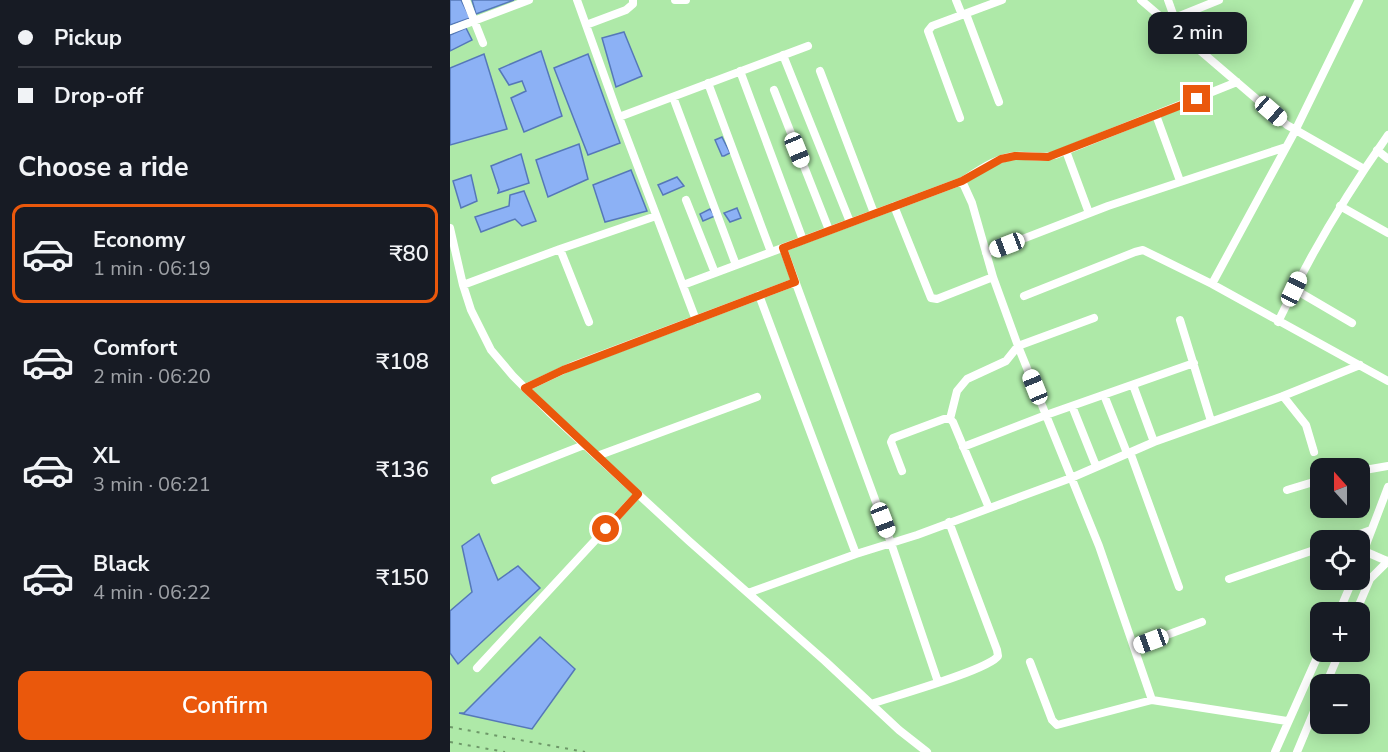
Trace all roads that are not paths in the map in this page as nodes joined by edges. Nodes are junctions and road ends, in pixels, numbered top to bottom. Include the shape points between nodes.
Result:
1 (466, 0) edge
2 (529, 0) edge
3 (577, 0) edge
4 (633, 0) edge
5 (675, 0) edge
6 (686, 0) edge
7 (956, 0) edge
8 (1002, 0) edge
9 (1142, 0) edge
10 (1168, 0) edge
11 (1219, 0) edge
12 (1359, 0) edge
13 (964, 14) junction
14 (474, 21) junction
15 (1171, 21) junction
16 (586, 25) junction
17 (450, 30) edge
18 (483, 43) dead end
19 (808, 46) dead end
20 (783, 55) junction
21 (740, 71) junction
22 (820, 71) dead end
23 (1237, 82) junction
24 (708, 83) junction
25 (774, 90) dead end
26 (673, 98) junction
27 (999, 102) dead end
28 (1156, 115) junction
29 (619, 117) junction
30 (960, 118) dead end
31 (1295, 131) junction
32 (1388, 135) edge
33 (1286, 147) junction
34 (1377, 150) junction
35 (1066, 151) junction
36 (1388, 159) edge
37 (1364, 169) junction
38 (962, 181) junction
39 (1180, 181) junction
40 (686, 200) dead end
41 (894, 206) junction
42 (1340, 206) junction
43 (874, 213) junction
44 (1089, 213) junction
45 (656, 216) junction
46 (850, 222) junction
47 (450, 228) edge
48 (829, 230) junction
49 (1388, 233) edge
50 (803, 240) junction
51 (783, 248) junction
52 (560, 249) junction
53 (771, 252) junction
54 (986, 253) junction
55 (736, 265) junction
56 (715, 273) junction
57 (993, 277) junction
58 (795, 282) junction
59 (1212, 284) junction
60 (463, 285) junction
61 (683, 285) junction
62 (1294, 289) junction
63 (759, 295) junction
64 (1024, 296) dead end
65 (1094, 318) dead end
66 (696, 320) junction
67 (1180, 320) dead end
68 (589, 321) dead end
69 (1278, 322) junction
70 (1352, 323) dead end
71 (1018, 346) junction
72 (1194, 363) junction
73 (1360, 366) junction
74 (1388, 381) edge
75 (1133, 384) junction
76 (525, 388) junction
77 (1104, 395) junction
78 (1283, 396) junction
79 (757, 397) dead end
80 (1072, 406) junction
81 (1046, 415) junction
82 (950, 419) junction
83 (1211, 421) junction
84 (1154, 442) junction
85 (584, 445) junction
86 (963, 447) junction
87 (1314, 452) dead end
88 (1129, 453) junction
89 (597, 456) junction
90 (1096, 466) junction
91 (1388, 466) edge
92 (1370, 469) edge
93 (902, 471) dead end
94 (1071, 478) junction
95 (495, 480) dead end
96 (1310, 483) edge
97 (1388, 487) edge
98 (1287, 490) dead end
99 (638, 494) junction
100 (988, 508) junction
101 (1384, 509) edge
102 (949, 522) junction
103 (1371, 530) joint
104 (1370, 533) edge
105 (891, 543) junction
106 (1310, 551) edge
107 (1370, 553) edge
108 (856, 554) junction
109 (1388, 561) edge
110 (1228, 579) dead end
111 (1179, 587) dead end
112 (748, 593) junction
113 (1360, 602) edge
114 (1202, 622) dead end
115 (1134, 647) junction
116 (1030, 662) dead end
117 (1315, 662) edge
118 (477, 668) dead end
119 (938, 682) junction
120 (1152, 700) junction
121 (871, 704) junction
122 (1310, 721) edge
123 (1287, 722) junction
124 (927, 752) edge
125 (1275, 752) edge
126 (1297, 752) edge

1 - 14 street
2 - 14 street
3 - 16 street
4 - 16 street via 626,10
5 - 6 street
7 - 13 street
8 - 13 street
9 - 15 street
10 - 15 street
11 - 15 street
12 - 31 street
13 - 27 street
13 - 30 street via 928,31
14 - 17 street
14 - 18 street
15 - 23 street
16 - 29 street
19 - 20 street
20 - 21 street
20 - 46 street
21 - 24 street
21 - 50 street
22 - 43 street
23 - 28 street
23 - 31 street
24 - 26 street
24 - 53 street
25 - 48 street
26 - 29 street
26 - 55 street
28 - 35 street
28 - 39 street
29 - 45 street
31 - 33 street
31 - 37 street
32 - 34 street
33 - 39 street
33 - 59 street
34 - 36 street
34 - 37 street
35 - 38 street via 1048,157 1008,157
35 - 44 street
37 - 42 street
38 - 41 street
38 - 54 street
39 - 44 street
40 - 56 street
41 - 43 street
41 - 57 street via 931,298
42 - 49 street
42 - 62 street
43 - 46 street
44 - 54 street
45 - 52 street
45 - 61 street
46 - 48 street
47 - 60 street
48 - 50 street
50 - 51 street
51 - 53 street
51 - 58 street
52 - 60 street
52 - 68 street
53 - 55 street
54 - 57 street
55 - 56 street
56 - 61 street
57 - 71 street
58 - 63 street
58 - 105 street
59 - 64 street via 1139,250
59 - 69 street
60 - 76 street via 491,350
61 - 66 street
62 - 69 street
62 - 70 street
63 - 66 street
63 - 108 street
65 - 71 street
66 - 76 street
67 - 72 street
69 - 73 street
71 - 81 street
71 - 82 street via 1006,361 967,379 954,401
72 - 75 street
72 - 83 street
73 - 74 street
73 - 78 street
75 - 77 street
75 - 84 street
76 - 85 street
77 - 80 street
77 - 88 street
78 - 83 street
78 - 87 street via 1306,425
79 - 89 street
80 - 81 street
80 - 90 street
81 - 86 street
81 - 94 street
82 - 86 street
82 - 93 street via 893,438
83 - 84 street
84 - 88 street
85 - 89 street
85 - 95 street
86 - 100 street
88 - 90 street
88 - 111 street
89 - 99 street
90 - 94 street
91 - 92 street
94 - 100 street
94 - 115 street
96 - 98 street
97 - 101 street
99 - 112 street
99 - 118 street
100 - 102 street
101 - 103 street
102 - 105 street
102 - 119 street via 998,653 992,662
103 - 104 street
105 - 108 street
105 - 119 street
106 - 110 street
107 - 109 street
108 - 112 street
109 - 113 street via 1370,579
112 - 121 street
114 - 115 street
115 - 120 street
116 - 120 street via 1057,725
117 - 123 street
119 - 121 street
120 - 123 street
121 - 124 street
122 - 126 street
123 - 125 street

